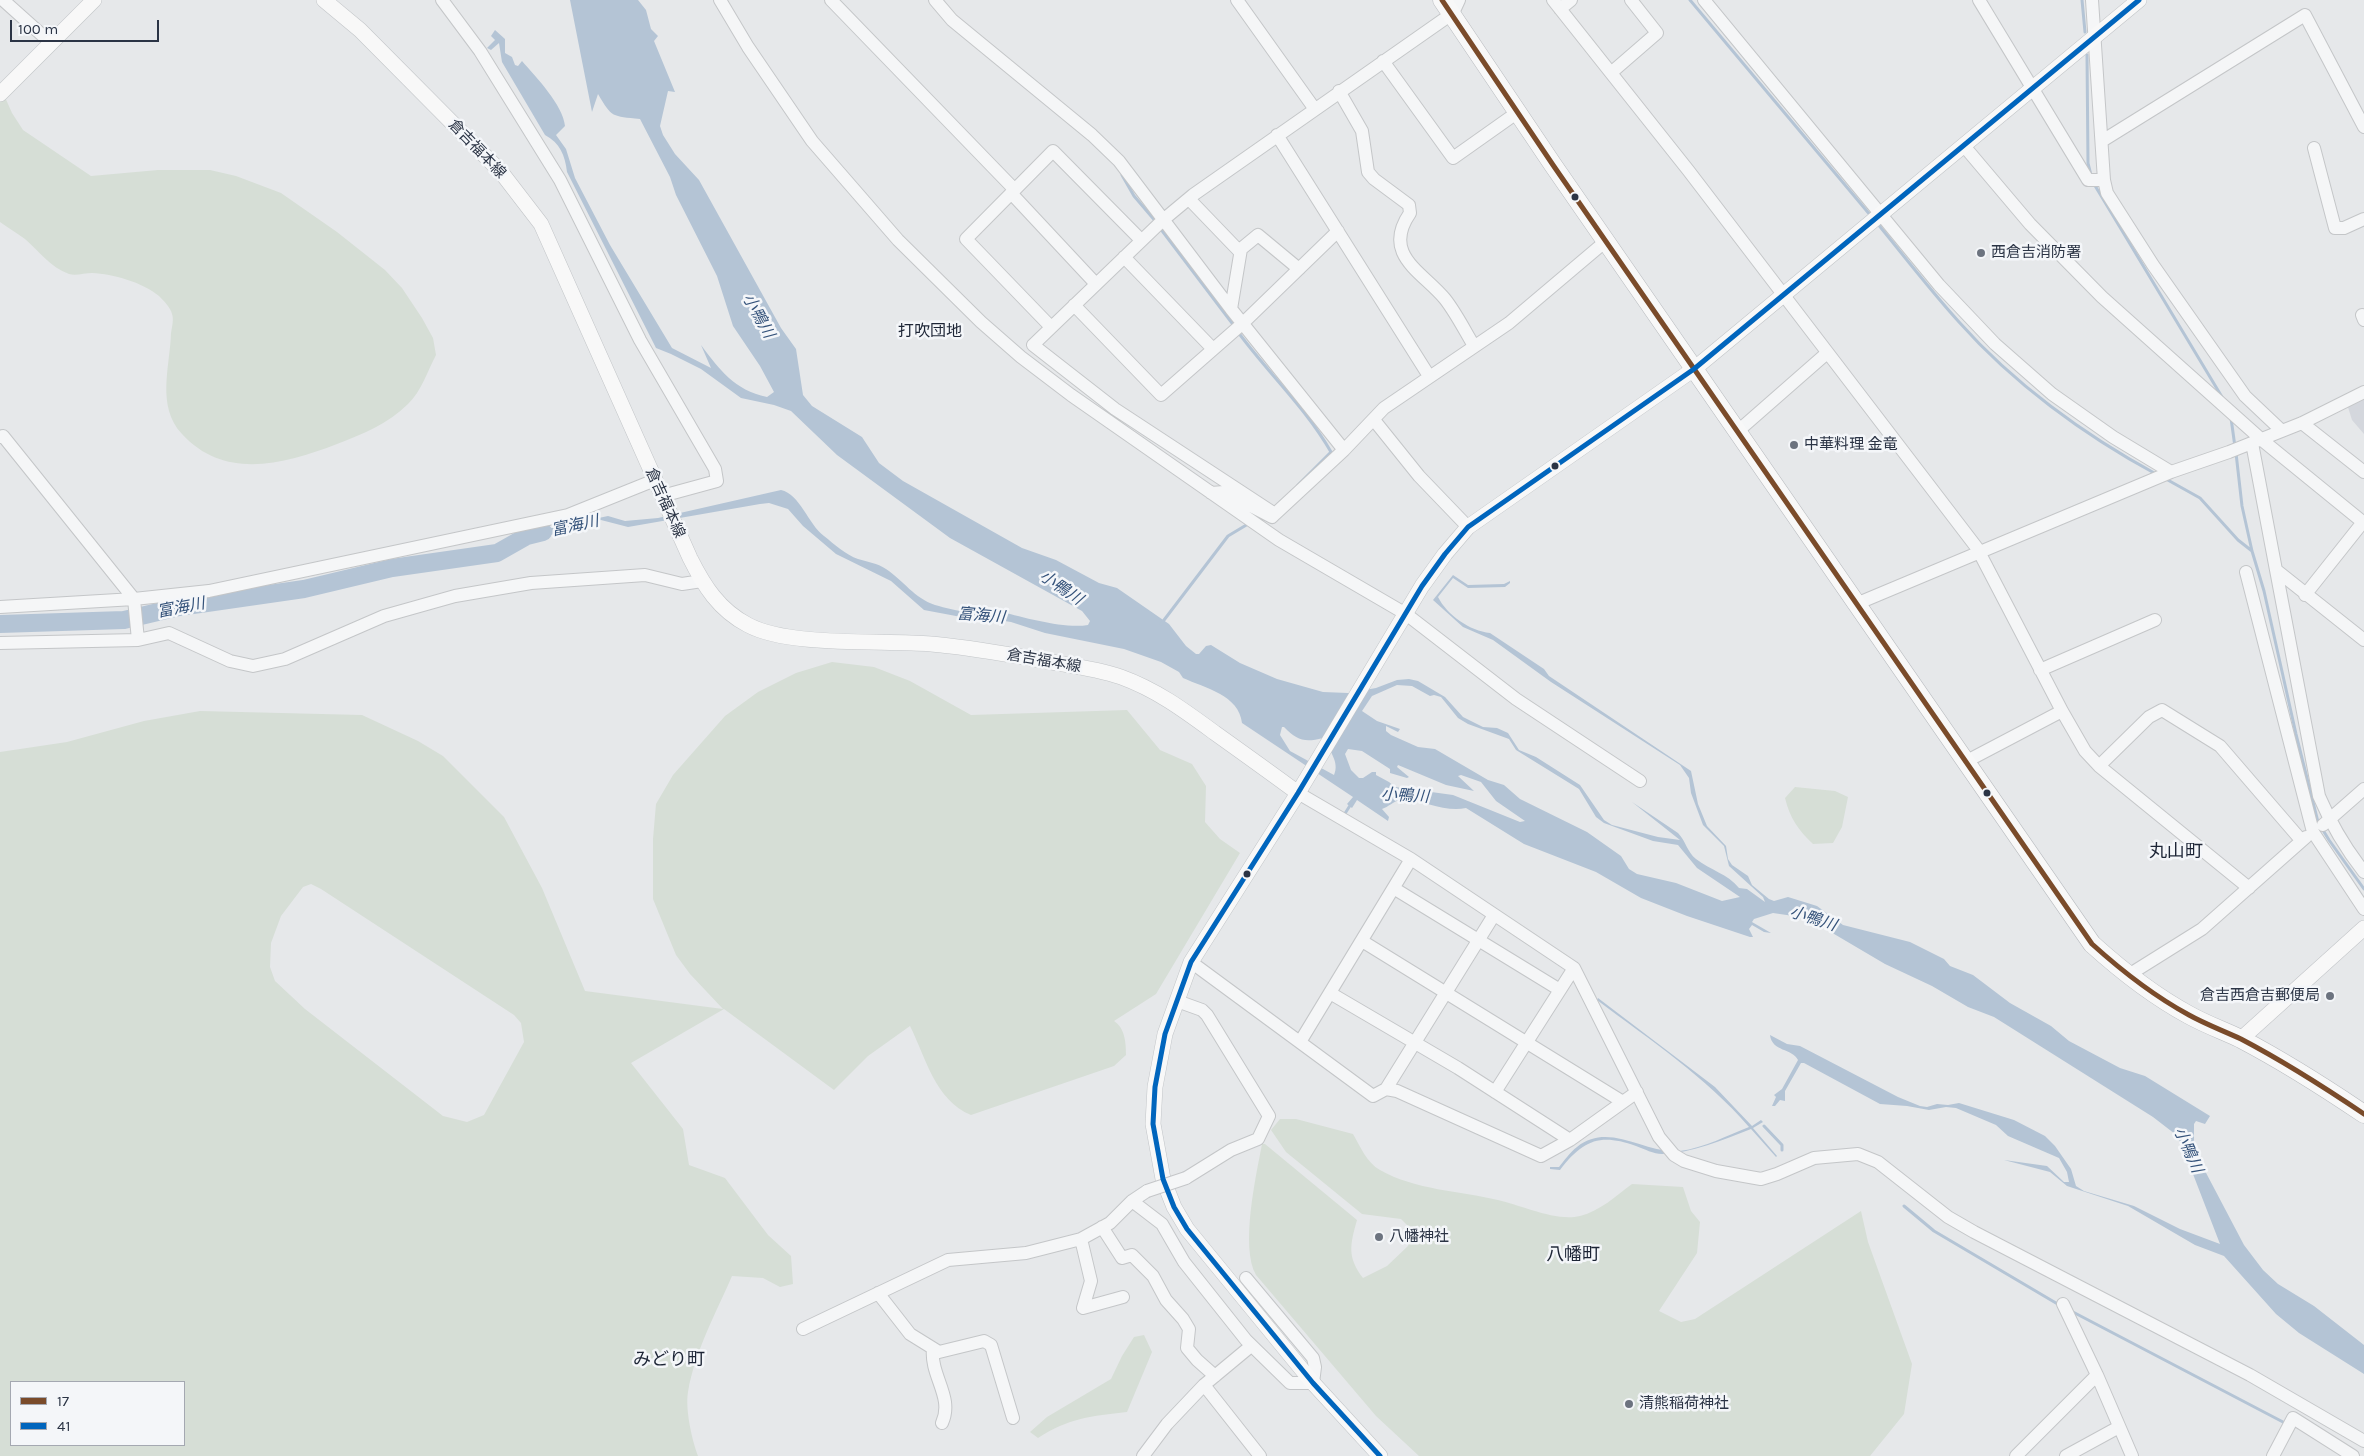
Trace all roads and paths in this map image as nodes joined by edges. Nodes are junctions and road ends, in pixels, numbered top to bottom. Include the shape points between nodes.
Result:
1 (3, 0) edge
2 (94, 0) edge
3 (324, 0) edge
4 (442, 0) edge
5 (720, 0) edge
6 (830, 0) edge
7 (935, 0) edge
8 (1238, 0) edge
9 (1571, 0) edge
10 (1631, 0) edge
11 (1704, 0) edge
12 (1979, 0) edge
13 (2092, 0) edge
14 (2139, 0) edge
15 (1451, 4) edge
16 (1556, 4) edge
17 (2095, 37) junction
18 (50, 43) junction
19 (1383, 60) junction
20 (1612, 72) junction
21 (2033, 89) junction
22 (1339, 91) junction
23 (0, 94) edge
24 (1314, 108) junction
25 (1518, 112) junction
26 (2364, 127) edge
27 (1277, 135) junction
28 (2102, 141) junction
29 (1964, 146) junction
30 (2314, 148) dead end
31 (2104, 180) junction
32 (1013, 192) junction
33 (1189, 199) junction
34 (1877, 219) junction
35 (2364, 219) edge
36 (1163, 220) junction
37 (1338, 231) junction
38 (1141, 240) junction
39 (1606, 241) junction
40 (1240, 252) junction
41 (1124, 257) junction
42 (1299, 269) junction
43 (1096, 284) junction
44 (1784, 296) junction
45 (1074, 305) junction
46 (1231, 309) junction
47 (1242, 324) junction
48 (1051, 327) junction
49 (1474, 346) junction
50 (1213, 349) junction
51 (1827, 353) junction
52 (1694, 369) junction
53 (1428, 376) junction
54 (2364, 392) edge
55 (1374, 420) junction
56 (2302, 423) junction
57 (1738, 430) junction
58 (2282, 431) junction
59 (0, 437) edge
60 (2252, 443) junction
61 (1344, 450) junction
62 (2364, 472) edge
63 (2168, 473) junction
64 (655, 480) junction
65 (1211, 493) junction
66 (663, 498) junction
67 (1275, 514) junction
68 (2363, 522) edge
69 (1468, 527) junction
70 (1979, 554) junction
71 (2276, 570) junction
72 (2246, 572) dead end
73 (702, 581) junction
74 (2305, 595) junction
75 (134, 602) junction
76 (1856, 604) junction
77 (0, 607) edge
78 (2155, 620) dead end
79 (1402, 621) junction
80 (139, 638) junction
81 (2364, 640) edge
82 (0, 643) edge
83 (2040, 670) junction
84 (2062, 711) junction
85 (1966, 762) junction
86 (2100, 766) junction
87 (1640, 781) dead end
88 (2364, 789) edge
89 (1298, 793) junction
90 (2329, 820) junction
91 (2313, 832) junction
92 (2301, 840) junction
93 (1411, 860) junction
94 (2364, 872) edge
95 (2249, 888) junction
96 (1395, 889) junction
97 (2364, 909) edge
98 (1494, 914) junction
99 (2364, 928) edge
100 (1477, 939) junction
101 (1362, 941) junction
102 (1191, 962) junction
103 (1574, 968) junction
104 (2127, 976) junction
105 (1560, 990) junction
106 (1445, 992) junction
107 (1330, 993) junction
108 (1177, 1001) junction
109 (2240, 1039) junction
110 (1300, 1042) junction
111 (1414, 1042) junction
112 (1526, 1042) junction
113 (1386, 1089) junction
114 (1495, 1092) junction
115 (1637, 1092) junction
116 (1623, 1102) junction
117 (2364, 1114) edge
118 (1570, 1140) junction
119 (1132, 1201) junction
120 (1102, 1227) junction
121 (1081, 1239) junction
122 (1246, 1278) dead end
123 (878, 1293) junction
124 (1123, 1297) dead end
125 (2063, 1304) dead end
126 (802, 1329) dead end
127 (1251, 1346) junction
128 (934, 1349) junction
129 (2098, 1375) junction
130 (1215, 1376) junction
131 (1313, 1383) junction
132 (1204, 1385) junction
133 (1013, 1418) dead end
134 (942, 1423) dead end
135 (2119, 1427) junction
136 (2364, 1441) edge
137 (1143, 1456) edge
138 (1260, 1456) edge
139 (1380, 1456) edge
140 (2016, 1456) edge
141 (2066, 1456) edge
142 (2132, 1456) edge
143 (2273, 1456) edge
144 (2353, 1456) edge

1 - 18 street
2 - 18 main road
3 - 64 main road, 倉吉福本線 via 360,30 501,172 527,204 551,244
4 - 66 street via 480,51 560,180 640,340 715,470 717,481
5 - 65 street via 812,141 898,240 1021,357
6 - 32 street
7 - 36 street via 952,20 1099,141 1119,161
8 - 24 street
9 - 16 street
10 - 20 street via 1658,33
11 - 34 street
12 - 21 street
13 - 17 street
14 - 17 main road
15 - 19 street
15 - 25 highway
16 - 20 street
17 - 21 main road
17 - 28 street
18 - 23 main road
19 - 22 street
19 - 25 street via 1452,158
20 - 44 street
21 - 29 main road
21 - 31 street via 2088,180
22 - 24 street
22 - 49 street via 1362,131 1368,172 1409,205 1410,214 1403,224 1401,242 1404,259 1445,300
24 - 27 street
25 - 39 highway
26 - 28 street via 2305,15
27 - 33 street
27 - 37 street
28 - 31 street
29 - 34 main road
29 - 60 street via 2030,224 2102,297 2239,420
30 - 35 street via 2335,228 2344,228
31 - 58 street via 2107,193 2153,265 2245,396
32 - 38 street via 1053,151
32 - 43 street
32 - 48 street via 966,240
33 - 36 street
33 - 40 street
34 - 44 main road
34 - 63 street via 1995,344 2052,394
36 - 38 street
36 - 46 street
37 - 42 street
37 - 53 street
38 - 41 street
39 - 49 street via 1509,323
39 - 52 highway
40 - 42 street via 1258,235
40 - 46 street
41 - 43 street
41 - 50 street
42 - 47 street
43 - 45 street
44 - 51 street
44 - 52 main road
45 - 48 street
45 - 50 street via 1161,395
46 - 47 street
47 - 50 street
47 - 61 street
48 - 67 street via 1033,345 1115,409
49 - 53 street
51 - 57 street
51 - 70 street
52 - 57 highway
52 - 69 main road
53 - 55 street via 1384,408
54 - 56 street
55 - 61 street
55 - 69 street via 1419,476
56 - 58 street
56 - 62 street
57 - 76 highway
58 - 60 street
59 - 75 street via 3,436 33,472
60 - 63 street
60 - 68 street
60 - 71 street
61 - 67 street
63 - 70 street
64 - 66 main road, 倉吉福本線
64 - 75 street via 568,515 209,590
65 - 67 street via 1224,492 1272,517
65 - 79 street
66 - 73 main road, 倉吉福本線
68 - 74 street
69 - 79 main road via 1445,554
70 - 76 street
70 - 83 street
71 - 74 street
71 - 90 street via 2319,796
72 - 91 street
73 - 80 street via 682,584 645,575 531,583 454,596 384,616 285,659 253,666 230,661 169,633
73 - 89 main road, 倉吉福本線 via 716,602 732,616 749,626 776,634 931,644 1095,670 1120,677 1171,702
74 - 81 street
75 - 77 street
75 - 80 street
76 - 85 highway
78 - 83 street
79 - 87 street
79 - 89 main road
80 - 82 street
83 - 84 street
84 - 85 street
84 - 86 street
85 - 104 highway via 2092,944
86 - 92 street via 2149,717 2162,710 2220,746
86 - 95 street
88 - 90 street
89 - 93 street
89 - 102 main road
90 - 91 street
90 - 94 street
91 - 92 street
91 - 97 street
92 - 95 street
93 - 96 street
93 - 98 street
95 - 104 street via 2202,930
96 - 100 street
96 - 101 street
98 - 100 street
98 - 103 street
99 - 109 main road
100 - 105 street
100 - 106 street
101 - 106 street
101 - 107 street
102 - 108 main road
102 - 110 street
103 - 105 street
103 - 115 street
104 - 109 highway via 2192,1017
105 - 112 street
106 - 111 street
106 - 112 street
107 - 110 street
107 - 111 street
108 - 119 street, bridge via 1207,1015 1269,1116 1258,1139 1231,1150 1186,1178 1147,1191
108 - 131 main road via 1165,1034 1155,1087 1153,1124 1163,1178 1187,1229
109 - 117 highway
110 - 113 street via 1373,1096
111 - 113 street
111 - 114 street
112 - 114 street
112 - 116 street
113 - 118 street via 1397,1091 1541,1156
114 - 118 street
115 - 116 street
115 - 136 street via 1659,1137 1674,1155 1684,1161 1716,1171 1761,1178 1814,1158 1858,1154 1878,1162 1948,1217 1974,1232 2250,1375
116 - 118 street
119 - 120 street
119 - 127 street via 1162,1224 1184,1262
120 - 121 street
120 - 130 street via 1122,1258 1132,1255 1153,1276 1166,1300 1189,1329 1187,1348
121 - 123 street via 1026,1253 948,1260
121 - 124 street via 1091,1280 1083,1308
122 - 131 street via 1314,1358
123 - 126 street
123 - 128 street via 910,1334
125 - 129 street
127 - 130 street
127 - 131 street via 1290,1383
128 - 133 street via 939,1352 955,1350 984,1342 991,1345
128 - 134 street via 934,1368 944,1393 947,1413
129 - 135 street
129 - 140 street
130 - 132 street
131 - 139 main road
132 - 137 street via 1167,1424
132 - 138 street
135 - 141 street
135 - 142 street
143 - 144 street via 2294,1418

